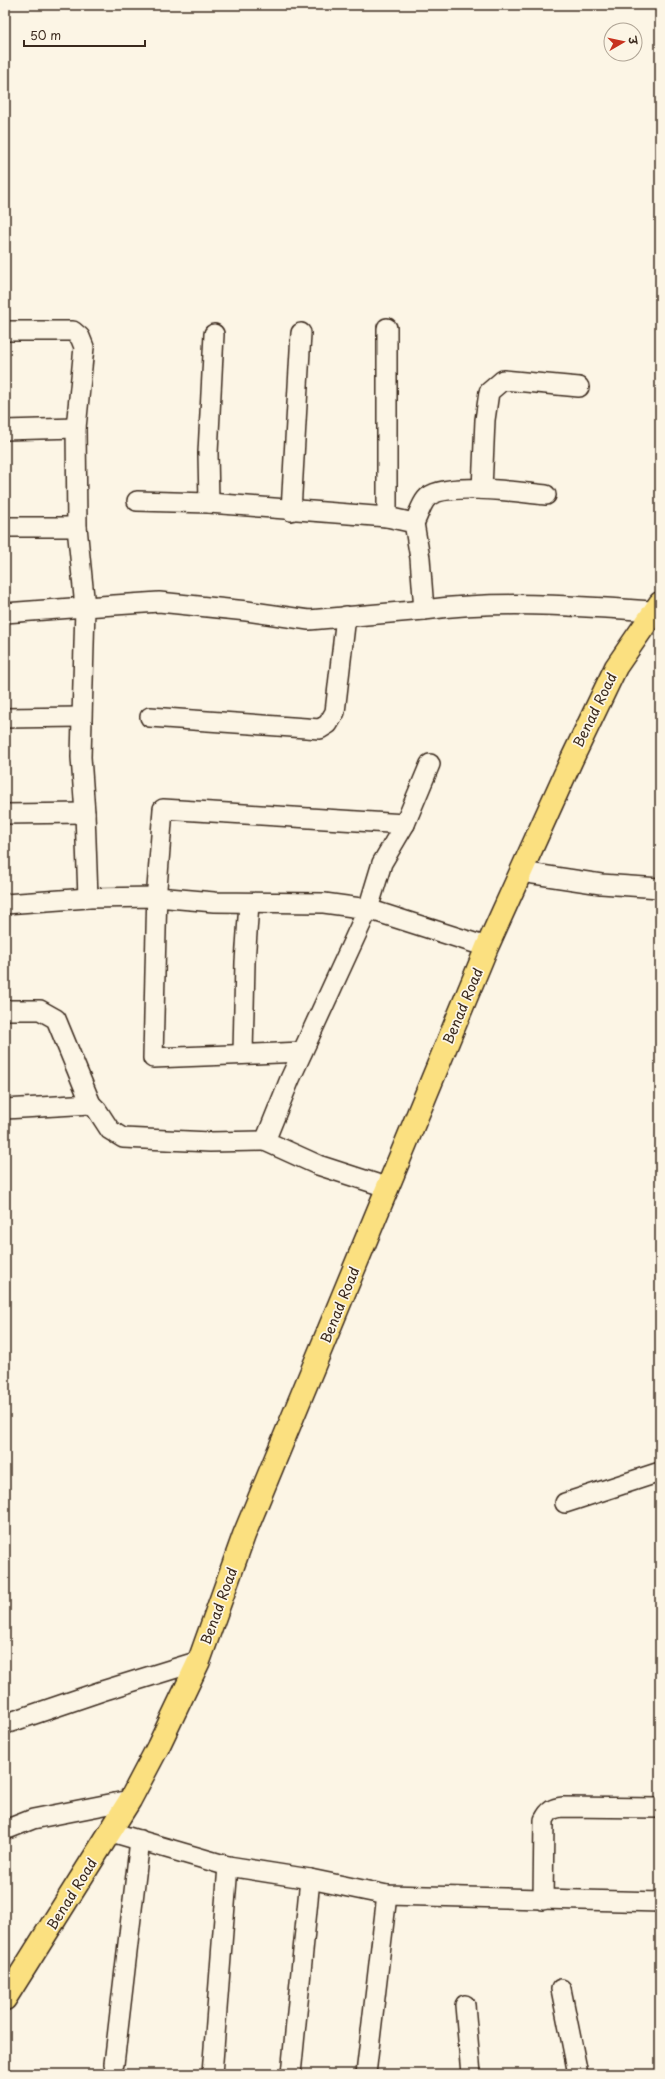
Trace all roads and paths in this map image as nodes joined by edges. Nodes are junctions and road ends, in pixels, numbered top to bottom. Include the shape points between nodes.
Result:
1 (387, 328) dead end
2 (5, 331) edge
3 (214, 334) dead end
4 (301, 334) dead end
5 (578, 387) dead end
6 (76, 428) junction
7 (5, 430) edge
8 (482, 489) junction
9 (546, 495) dead end
10 (137, 501) dead end
11 (209, 503) junction
12 (291, 511) junction
13 (387, 517) junction
14 (414, 523) junction
15 (5, 527) edge
16 (77, 527) junction
17 (85, 607) junction
18 (657, 607) edge
19 (424, 610) junction
20 (5, 613) edge
21 (346, 616) junction
22 (81, 717) junction
23 (150, 717) dead end
24 (5, 718) edge
25 (430, 764) dead end
26 (86, 813) junction
27 (5, 814) edge
28 (405, 824) junction
29 (521, 872) junction
30 (660, 888) edge
31 (156, 897) junction
32 (88, 898) junction
33 (249, 903) junction
34 (5, 904) edge
35 (368, 909) junction
36 (487, 947) junction
37 (5, 1010) edge
38 (302, 1052) junction
39 (243, 1054) junction
40 (91, 1104) junction
41 (5, 1110) edge
42 (265, 1142) junction
43 (386, 1187) junction
44 (660, 1472) edge
45 (565, 1503) dead end
46 (198, 1662) junction
47 (5, 1724) edge
48 (130, 1800) junction
49 (658, 1808) dead end
50 (5, 1830) edge
51 (111, 1832) junction
52 (140, 1840) junction
53 (228, 1866) junction
54 (310, 1880) junction
55 (387, 1895) junction
56 (543, 1900) junction
57 (660, 1902) edge
58 (561, 1990) dead end
59 (5, 1999) edge
60 (465, 2005) dead end
61 (114, 2064) dead end
62 (212, 2074) edge
63 (291, 2074) edge
64 (366, 2074) edge
65 (471, 2074) edge
66 (578, 2074) edge

1 - 13 street
2 - 6 street via 73,330 80,337 84,346
3 - 11 street via 208,453
4 - 12 street
5 - 8 street via 503,380 489,392
6 - 7 street
6 - 16 street
8 - 9 street
8 - 14 street via 441,490 426,498
10 - 11 street
11 - 12 street
12 - 13 street
13 - 14 street
14 - 19 street
15 - 16 street
16 - 17 street
17 - 20 street
17 - 21 street via 159,602 309,620
17 - 22 street
18 - 19 street via 462,605
18 - 29 main road, Benad Road via 616,667
19 - 21 street
21 - 23 street via 335,712 328,724 320,728
22 - 24 street
22 - 26 street via 81,757
25 - 28 street
26 - 27 street
26 - 32 street
28 - 31 street via 163,809
28 - 35 street via 382,864
29 - 30 street via 601,884
29 - 36 main road, Benad Road
31 - 32 street
31 - 33 street
31 - 39 street via 153,1058
32 - 34 street
33 - 35 street via 324,903
33 - 39 street
35 - 36 street
35 - 38 street
36 - 43 main road, Benad Road
37 - 40 street via 40,1010 56,1019
38 - 39 street
38 - 42 street
40 - 41 street
40 - 42 street via 110,1130 123,1138
42 - 43 street via 318,1164
43 - 46 main road, Benad Road via 348,1287 244,1535
44 - 45 street
46 - 47 street
46 - 48 main road, Benad Road
48 - 50 street via 33,1819
48 - 51 main road, Benad Road
49 - 56 street via 564,1807 554,1808 549,1812 544,1820
51 - 52 street
51 - 59 main road, Benad Road
52 - 53 street
52 - 61 street
53 - 54 street
53 - 62 street
54 - 55 street
54 - 63 street
55 - 56 street
55 - 64 street
56 - 57 street
58 - 66 street
60 - 65 street

